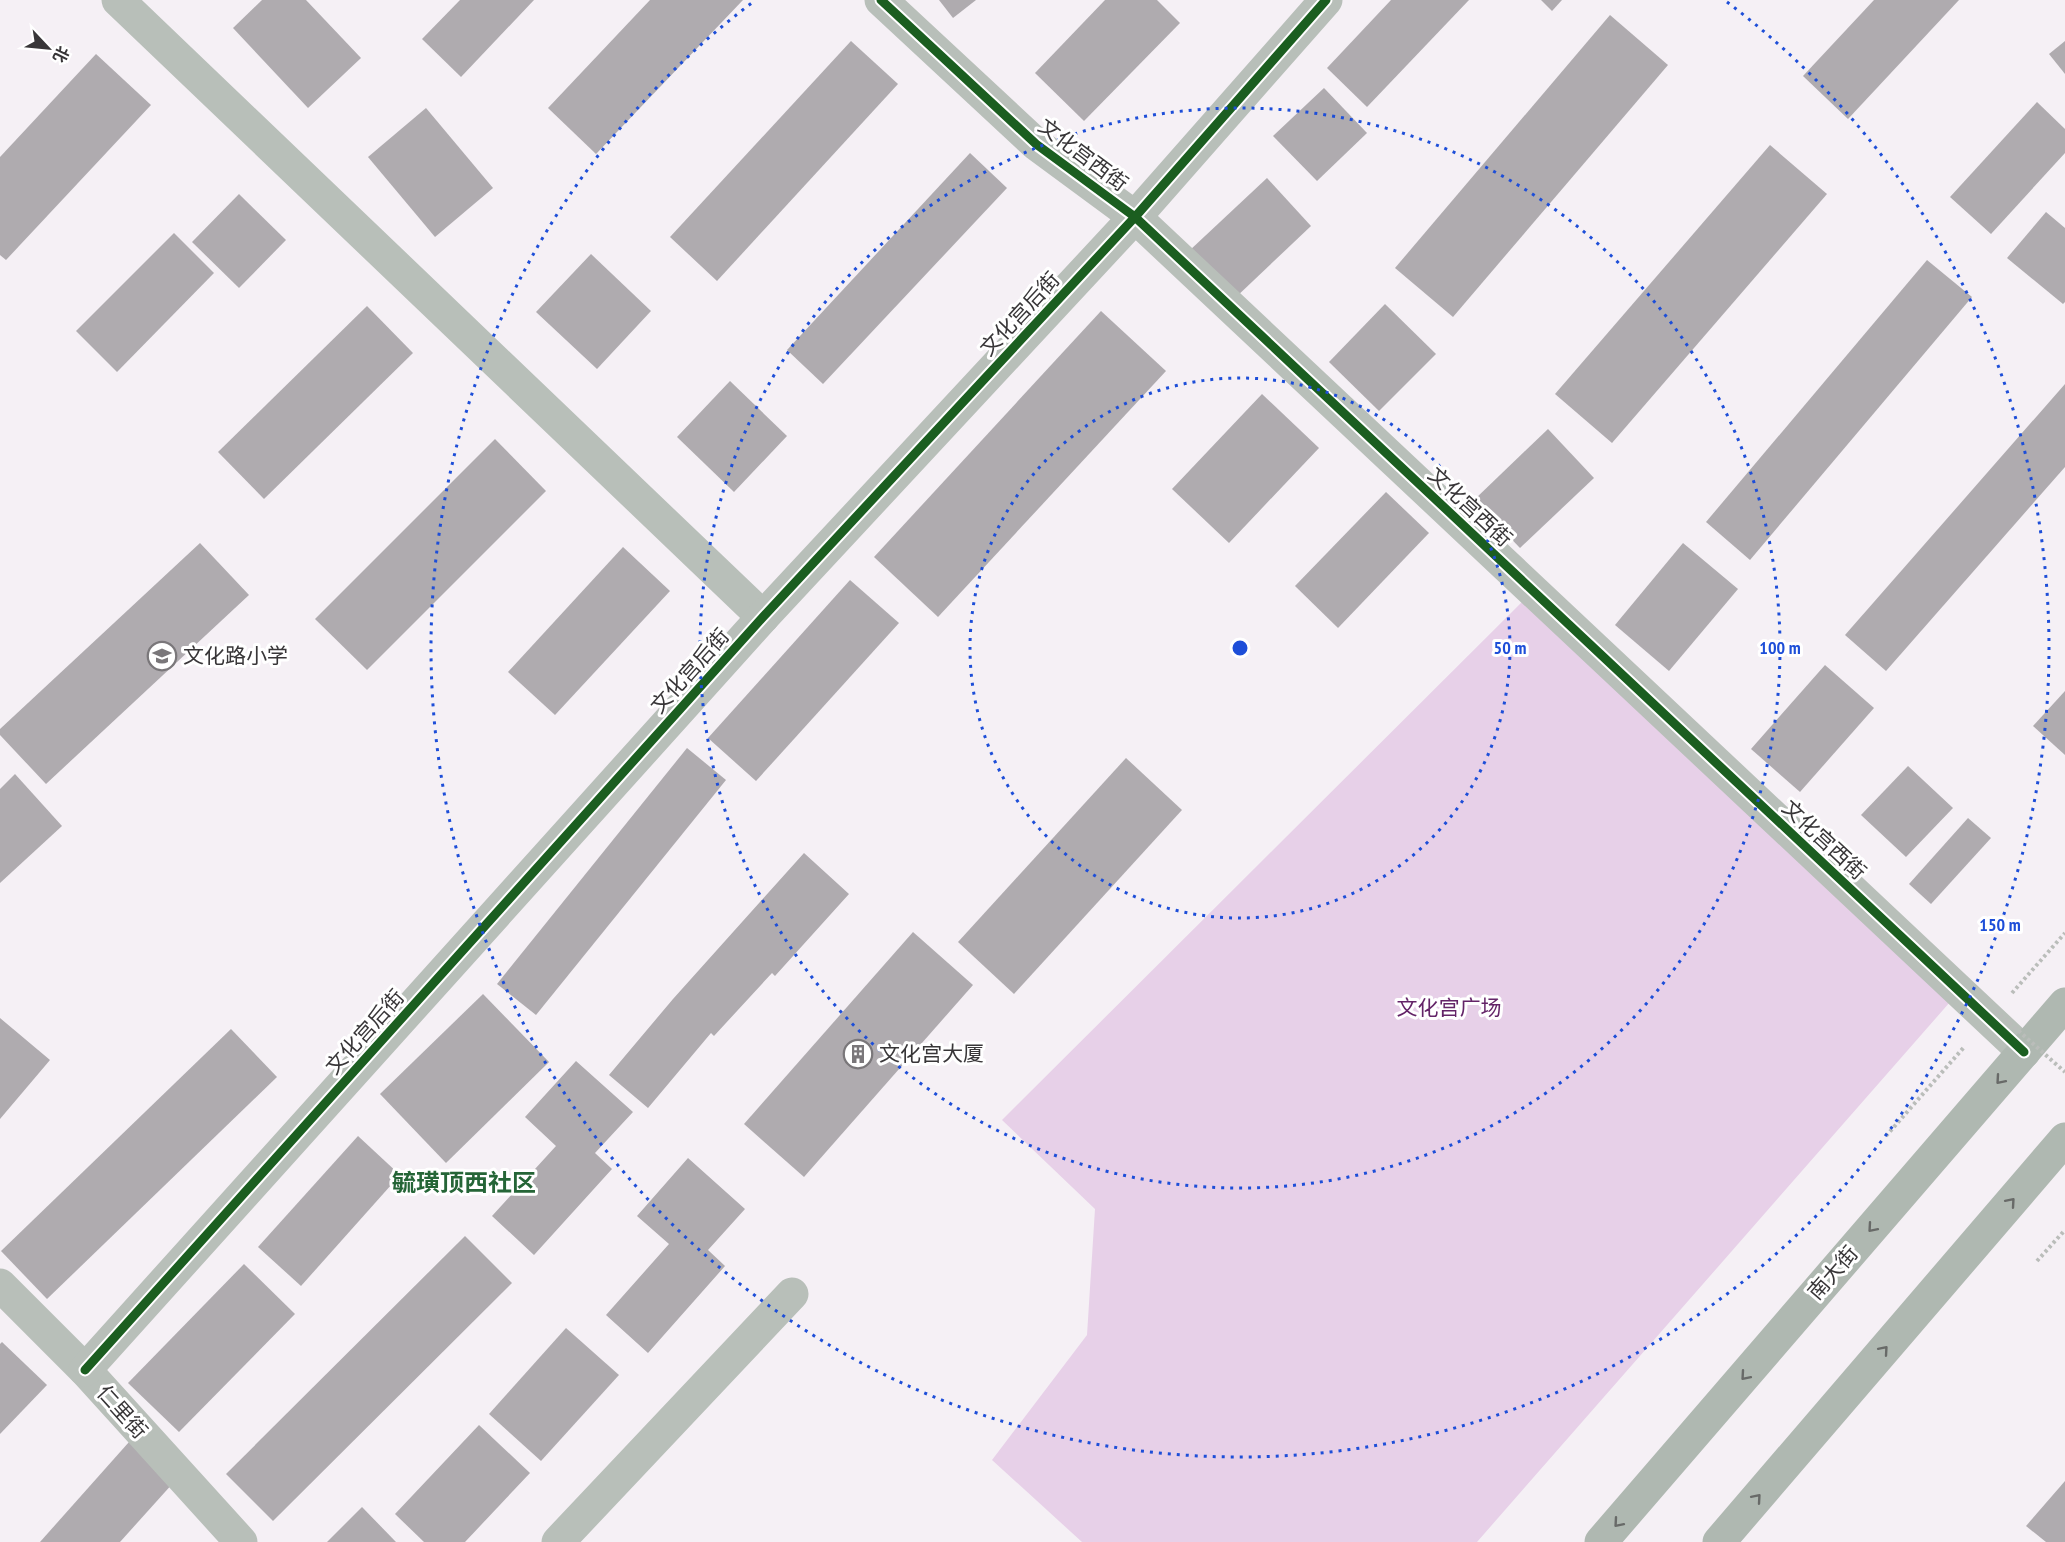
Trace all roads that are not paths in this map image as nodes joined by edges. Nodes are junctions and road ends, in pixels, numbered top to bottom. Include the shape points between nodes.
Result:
1 (118, 0) edge
2 (881, 0) edge
3 (1326, 0) edge
4 (1135, 217) junction
5 (764, 617) junction
6 (2065, 1004) edge
7 (2024, 1052) junction
8 (2065, 1139) edge
9 (0, 1285) edge
10 (792, 1294) dead end
11 (85, 1370) junction
12 (241, 1542) edge
13 (558, 1542) edge
14 (1601, 1542) edge
15 (1719, 1542) edge

1 - 5 street
2 - 4 street, 文化宫西街 via 1036,144
3 - 4 street, 文化宫后街
4 - 5 street, 文化宫后街
4 - 7 street, 文化宫西街
5 - 11 street, 文化宫后街
6 - 7 main road, 南大街
7 -> 14 main road, 南大街
15 -> 8 main road
9 - 11 street, 仁里街
10 - 13 street
11 - 12 street, 仁里街

